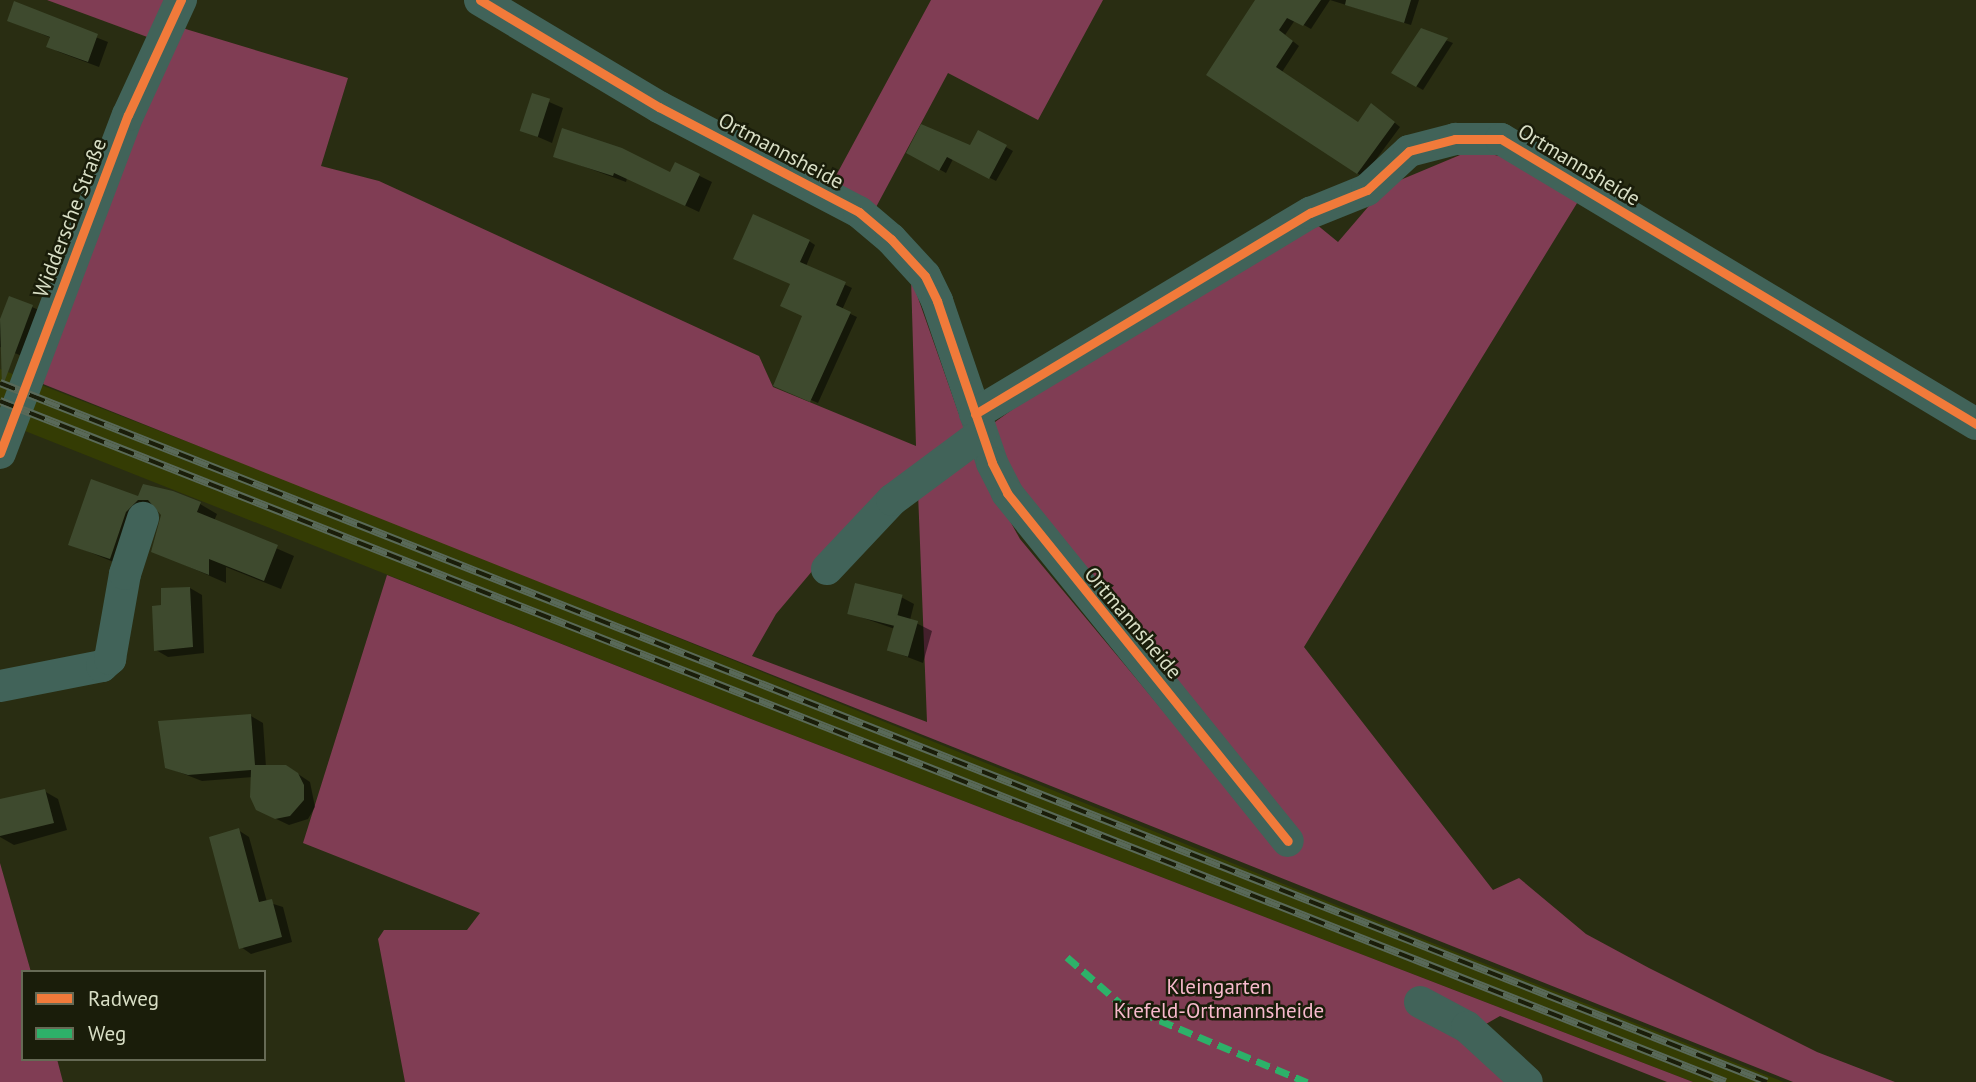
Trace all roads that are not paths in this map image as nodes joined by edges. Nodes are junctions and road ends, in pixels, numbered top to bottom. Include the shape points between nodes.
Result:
1 (181, 0) edge
2 (480, 0) edge
3 (978, 424) junction
4 (1976, 424) edge
5 (0, 453) edge
6 (144, 518) dead end
7 (827, 569) dead end
8 (0, 686) edge
9 (1288, 841) dead end
10 (1420, 1002) dead end
11 (1527, 1082) edge

1 - 5 street, Widdersche Straße via 128,116
2 - 3 street, Ortmannsheide via 659,107 821,190 881,230 925,275 953,341
3 - 4 street, Ortmannsheide via 1310,213 1367,190 1409,151 1455,139 1501,139
3 - 7 street via 892,500
3 - 9 street, Ortmannsheide via 1007,493 1031,527
6 - 8 street via 125,574 110,659 102,666
10 - 11 street via 1467,1027

